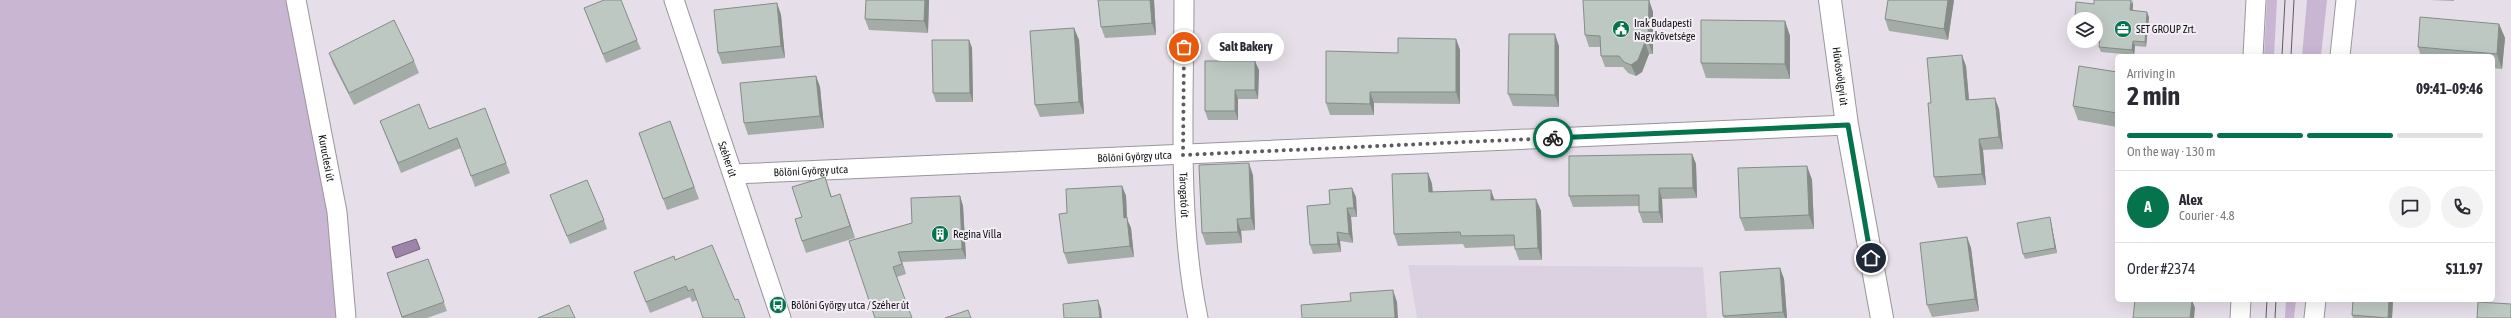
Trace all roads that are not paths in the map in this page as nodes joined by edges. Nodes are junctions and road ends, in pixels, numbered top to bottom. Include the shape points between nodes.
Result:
1 (296, 0) edge
2 (674, 0) edge
3 (1184, 0) edge
4 (1830, 0) edge
5 (2256, 0) edge
6 (2346, 0) edge
7 (2253, 54) edge
8 (2340, 54) edge
9 (1848, 125) junction
10 (1183, 155) junction
11 (733, 174) junction
12 (2241, 302) edge
13 (2316, 302) edge
14 (346, 318) edge
15 (781, 318) edge
16 (1198, 318) edge
17 (1882, 318) edge
18 (2240, 318) edge
19 (2314, 318) edge

1 - 14 street, Kuruclesi út via 338,212
2 - 11 street, Széher út
3 - 10 street, Tárogató út
4 - 9 main road, Hűvösvölgyi út
5 - 7 street
6 - 8 street
9 - 10 street, Bölöni György utca
9 - 17 main road, Hűvösvölgyi út
10 - 11 street, Bölöni György utca
10 - 16 street, Tárogató út via 1191,284
11 - 15 street, Széher út
12 - 18 street
13 - 19 street

